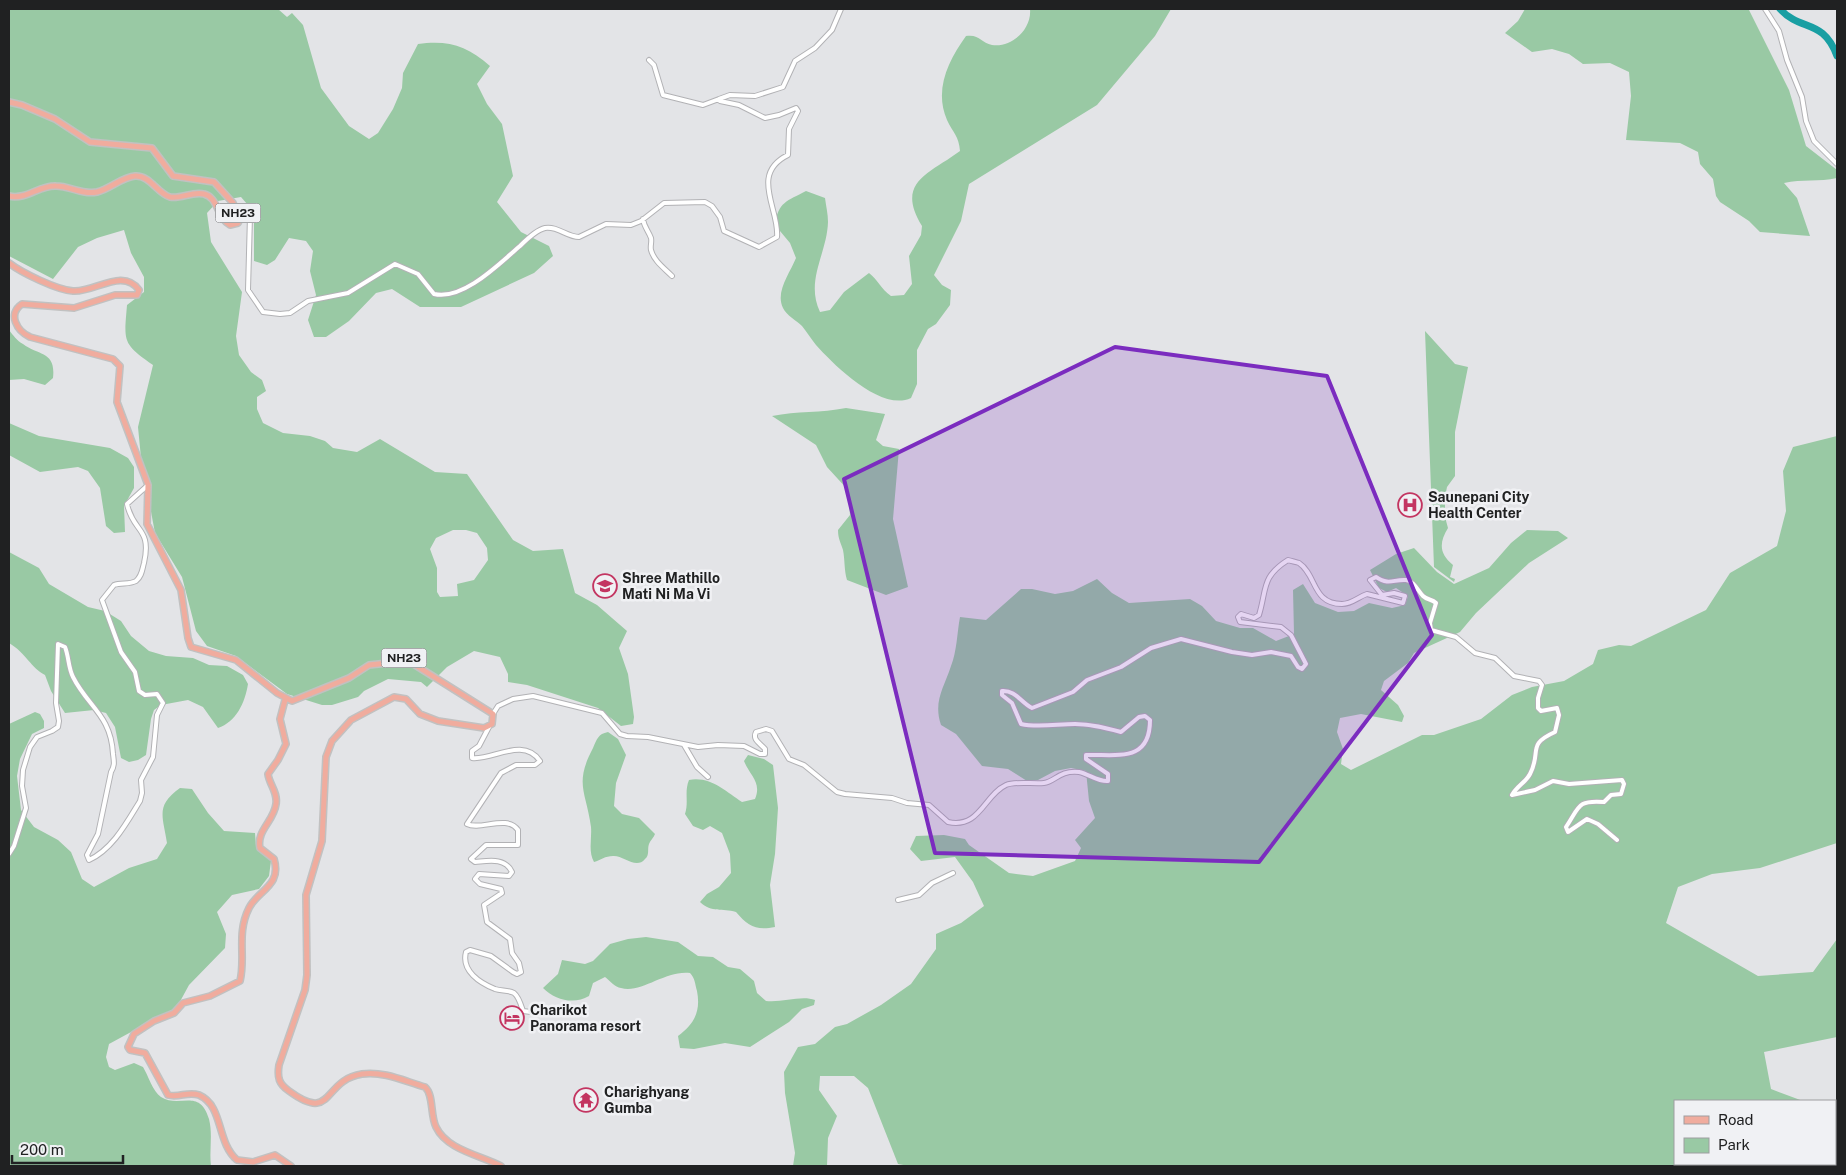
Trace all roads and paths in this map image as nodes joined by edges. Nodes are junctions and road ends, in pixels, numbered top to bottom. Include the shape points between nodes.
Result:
1 (841, 9) edge
2 (1765, 9) edge
3 (649, 60) dead end
4 (719, 99) junction
5 (9, 102) edge
6 (1837, 164) edge
7 (9, 196) edge
8 (237, 210) junction
9 (643, 219) junction
10 (9, 263) edge
11 (672, 276) dead end
12 (148, 485) junction
13 (285, 700) junction
14 (493, 714) junction
15 (490, 725) junction
16 (684, 745) junction
17 (708, 777) dead end
18 (1617, 840) dead end
19 (9, 854) edge
20 (953, 874) dead end
21 (898, 900) dead end
22 (531, 1012) dead end
23 (291, 1166) edge
24 (501, 1166) edge

1 - 4 street via 832,30 815,48 795,61 783,87 755,96 730,95
2 - 6 street via 1779,31 1814,141
3 - 4 street via 654,65 663,95 703,105
4 - 9 street via 765,118 796,108 798,111 789,129 788,155 773,165 770,173 769,199 777,237 759,247 729,235 712,206 705,202 664,203
5 - 8 main road, NH23 via 55,119 90,142 152,148 170,174 178,178 214,182
7 - 8 main road, NH23 via 25,196 56,186 96,193 136,176 169,196 205,194 212,198 223,220 230,225 239,222
8 - 9 street via 250,216 248,290 263,312 280,314 290,313 308,301 348,293 395,264 418,274 434,294 452,293 481,279 544,228 579,237 606,224 631,225
9 - 11 street via 654,256
10 - 12 main road via 70,290 84,290 117,281 138,288 137,296 115,295 74,308 22,304 16,311 15,320 20,331 30,338 113,359 120,366 117,402
12 - 13 main road via 147,524 181,590 191,647 236,660
12 - 19 street via 127,504 129,517 144,534 147,548 142,574 129,584 114,585 102,600 121,652 135,672 139,692 158,694 163,703 157,714 153,757 141,780 140,801 117,836 89,860 87,855 98,834 115,765 113,747 106,722 73,678 65,647 58,644 58,727 37,737 30,747 23,770 26,808
13 - 14 main road, NH23 via 300,699 349,678 369,665 404,658
13 - 23 main road via 280,719 286,744 268,774 277,802 259,839 260,848 274,859 276,871 247,914 241,937 240,981 210,996 183,1003 174,1013 134,1034 128,1047 145,1052 168,1095 190,1093 207,1101 217,1116 224,1144 237,1160 253,1162 275,1155
14 - 15 main road via 494,721
14 - 16 street via 498,706 521,696 547,698 602,713 620,734
15 - 22 street via 479,746 472,751 472,758 512,749 531,754 540,761 535,765 516,765 501,773 467,824 513,825 518,830 518,845 486,844 471,859 475,862 499,861 511,868 509,876 479,874 475,879 480,884 501,888 502,893 484,905 486,917 510,939 512,953 521,972 517,974 491,956 470,950 466,952 467,967 475,978 496,989 513,993 523,1011
15 - 24 main road via 479,728 431,719 398,696 351,720 332,741 326,757 322,842 306,896 305,990 279,1065 278,1077 282,1086 312,1105 324,1100 345,1078 360,1074 388,1075 425,1087 430,1094 435,1124 445,1139
16 - 17 street via 697,767
16 - 18 street via 744,746 765,754 765,749 754,735 766,729 772,731 789,759 804,765 837,792 929,805 952,823 974,817 1000,788 1008,784 1046,783 1065,772 1080,772 1108,781 1108,774 1086,759 1086,755 1131,754 1144,744 1150,720 1145,716 1139,717 1121,732 1074,724 1021,724 1002,690 1008,690 1032,708 1073,692 1087,680 1121,667 1151,648 1181,639 1232,652 1252,655 1271,652 1291,656 1302,669 1306,664 1291,634 1281,627 1240,622 1238,617 1241,614 1254,618 1259,615 1262,594 1269,578 1288,560 1299,563 1318,594 1341,604 1367,594 1403,603 1405,596 1394,593 1382,595 1370,580 1376,577 1387,583 1412,582 1424,598 1436,604 1431,613 1431,630 1456,637 1475,653 1495,658 1514,676 1539,682 1542,685 1538,708 1542,711 1557,708 1555,732 1541,738 1536,746 1530,775 1512,795 1535,790 1553,781 1570,784 1622,780 1621,794 1611,795 1604,802 1586,801 1566,827 1568,832 1587,819
20 - 21 street via 932,883 919,895

